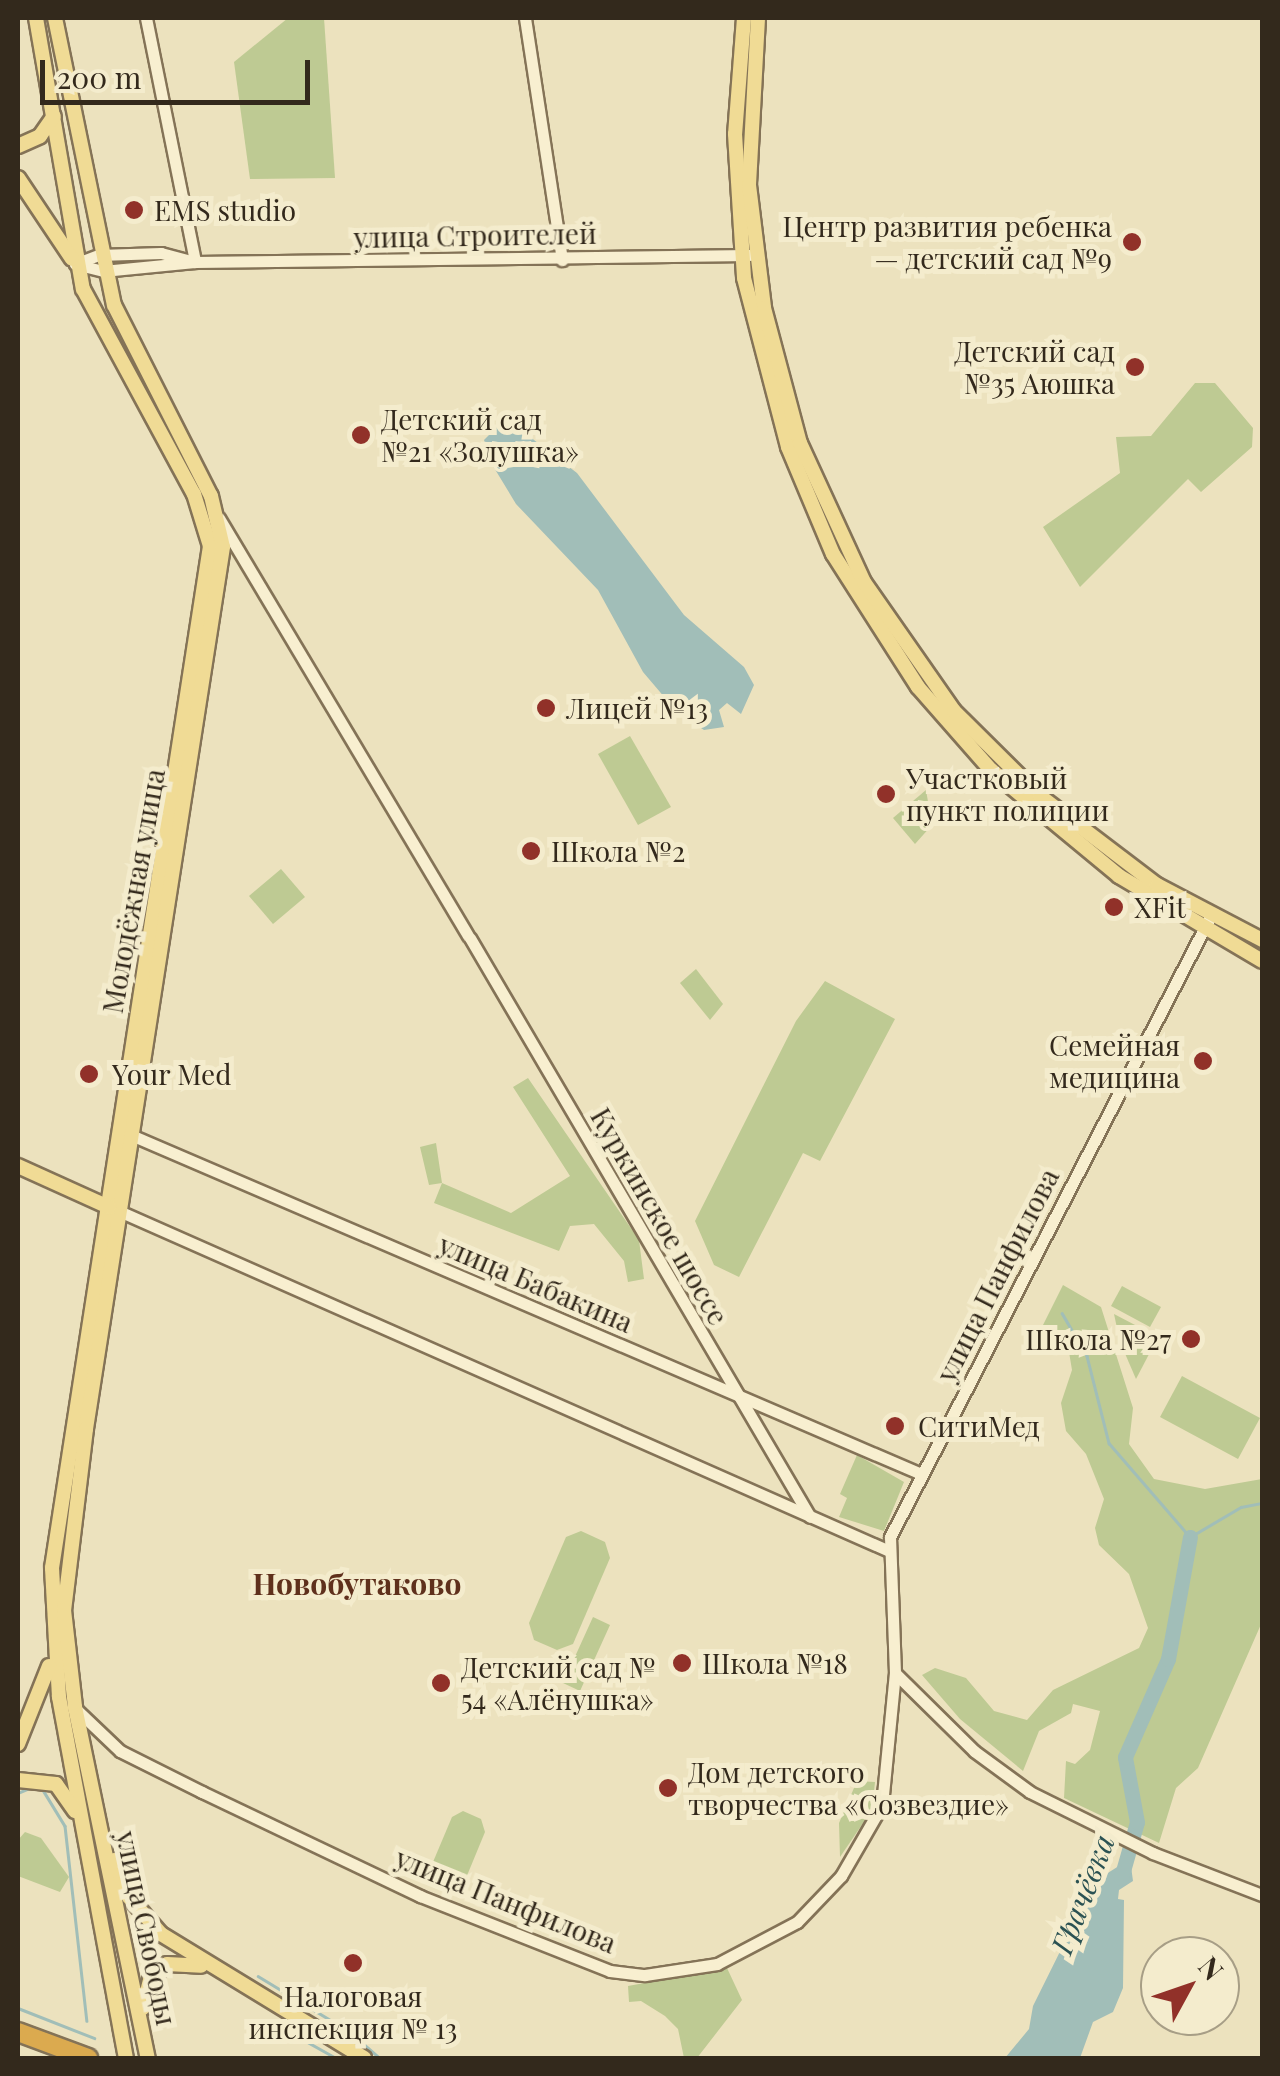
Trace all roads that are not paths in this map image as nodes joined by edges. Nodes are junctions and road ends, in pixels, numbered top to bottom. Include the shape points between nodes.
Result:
1 (36, 18) edge
2 (55, 18) edge
3 (146, 18) edge
4 (525, 18) edge
5 (744, 18) edge
6 (758, 18) edge
7 (58, 34) junction
8 (40, 37) junction
9 (54, 116) junction
10 (18, 146) edge
11 (18, 178) edge
12 (99, 255) junction
13 (748, 255) junction
14 (562, 260) junction
15 (195, 262) junction
16 (75, 264) junction
17 (104, 270) junction
18 (218, 514) junction
19 (220, 576) junction
20 (252, 576) junction
21 (1211, 915) junction
22 (1203, 932) junction
23 (1262, 940) edge
24 (1262, 961) edge
25 (131, 1136) junction
26 (18, 1166) edge
27 (112, 1208) junction
28 (720, 1368) junction
29 (692, 1377) junction
30 (736, 1396) junction
31 (922, 1474) junction
32 (810, 1517) junction
33 (889, 1551) junction
34 (52, 1645) junction
35 (895, 1674) junction
36 (75, 1707) junction
37 (18, 1744) edge
38 (18, 1780) edge
39 (96, 1808) junction
40 (88, 1851) junction
41 (1262, 1895) edge
42 (142, 2024) junction
43 (18, 2032) edge
44 (88, 2058) edge
45 (126, 2058) edge
46 (148, 2058) edge
47 (354, 2058) edge
48 (364, 2058) edge

1 - 8 main road
2 - 7 main road, Молодёжная улица
3 - 15 street
4 - 14 street
5 - 13 main road via 734,134
6 - 13 main road
7 - 8 main road via 48,27
7 - 12 main road, Молодёжная улица
8 - 9 main road
9 - 10 main road via 40,136
9 - 16 main road
11 - 16 main road
12 - 15 street, улица Строителей via 160,252
12 - 16 street, улица Строителей
12 - 17 main road, Молодёжная улица
13 - 14 street, улица Строителей
13 - 21 main road via 813,478 894,631 954,711 1040,796 1126,865
13 - 22 main road via 801,484 833,554 893,653 991,770 1093,856
14 - 15 street, улица Строителей
15 - 17 street, улица Строителей
16 - 17 street, улица Строителей
16 - 27 main road, Молодёжная улица via 104,334 194,494 210,546
17 - 18 main road, Молодёжная улица via 123,325
18 - 19 main road, Молодёжная улица
18 - 20 street, Куркинское шоссе
19 - 20 street via 228,568
19 - 25 main road, Молодёжная улица
20 - 28 street, Куркинское шоссе
21 - 22 street, улица Панфилова
21 - 23 main road
22 - 24 main road
22 - 31 street, улица Панфилова
25 - 27 main road, Молодёжная улица
25 - 29 street, улица Бабакина
26 - 27 main road
27 - 32 street
27 - 34 main road, Молодёжная улица via 52,1568
27 - 36 main road, Молодёжная улица via 66,1578 65,1642
28 - 29 street
28 - 30 street, Куркинское шоссе
29 - 30 street, улица Бабакина
30 - 31 street, улица Бабакина
30 - 32 street, Куркинское шоссе
31 - 33 street, улица Панфилова
32 - 33 street
33 - 35 street, улица Панфилова
34 - 37 main road via 43,1695
34 - 40 main road, Молодёжная улица
35 - 36 street, улица Панфилова via 878,1820 841,1876 797,1922 740,1957 645,1975 610,1971 384,1878 126,1755 98,1736
35 - 41 street via 1000,1771 1114,1835
36 - 39 main road, Молодёжная улица
38 - 40 main road via 37,1777 64,1790
39 - 42 main road, улица Свободы
39 - 48 main road via 129,1897 160,1934
40 - 45 main road, улица Свободы
42 - 46 main road, улица Свободы
42 - 47 main road via 150,1980 167,1964 192,1962
43 - 44 highway

